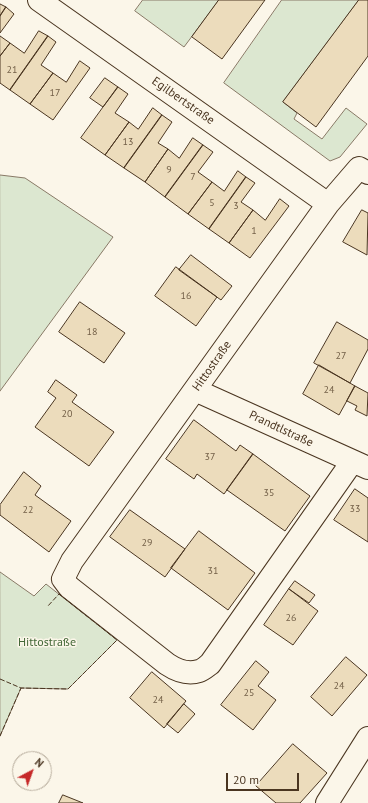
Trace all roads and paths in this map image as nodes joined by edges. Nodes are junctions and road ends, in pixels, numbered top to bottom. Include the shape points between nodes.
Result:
1 (39, 0) edge
2 (368, 173) edge
3 (328, 204) junction
4 (195, 390) junction
5 (360, 465) edge
6 (368, 738) edge
7 (327, 803) edge

1 - 3 street, Egilbertstraße
2 - 3 street, Hittostraße via 358,168
3 - 4 street, Hittostraße
4 - 5 street, Prandtlstraße
4 - 5 street, Hittostraße via 72,561 63,579 69,587 177,671 199,671 210,664
6 - 7 street

